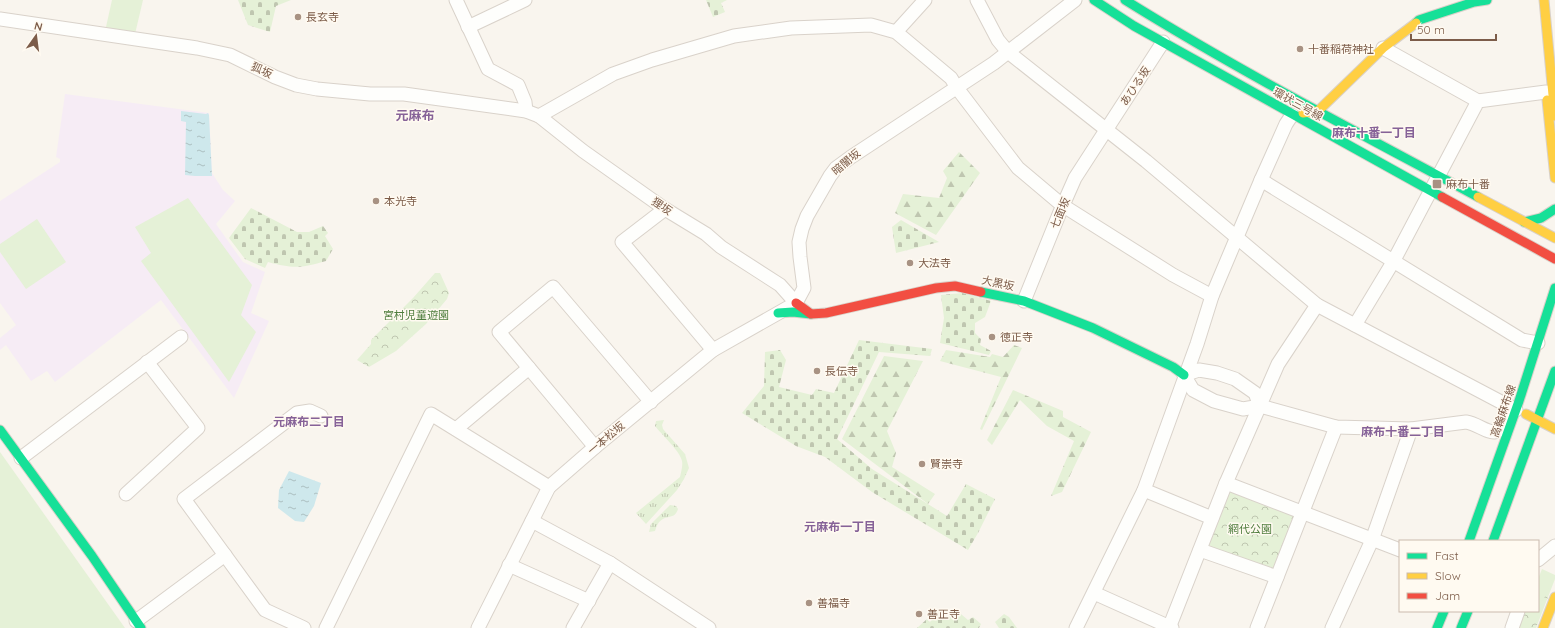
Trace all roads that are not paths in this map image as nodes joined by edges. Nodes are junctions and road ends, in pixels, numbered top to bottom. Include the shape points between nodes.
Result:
1 (456, 0) edge
2 (525, 0) edge
3 (925, 0) edge
4 (977, 0) edge
5 (1075, 0) edge
6 (1094, 0) edge
7 (1124, 0) edge
8 (1487, 0) edge
9 (1547, 0) edge
10 (1475, 1) edge
11 (0, 19) edge
12 (468, 27) junction
13 (896, 32) junction
14 (1538, 37) dead end
15 (1163, 42) junction
16 (1555, 47) edge
17 (1383, 48) junction
18 (1008, 52) junction
19 (1555, 58) edge
20 (957, 88) junction
21 (1546, 92) junction
22 (1478, 101) junction
23 (526, 111) junction
24 (1318, 111) junction
25 (1292, 115) junction
26 (539, 116) junction
27 (1555, 116) edge
28 (1106, 130) junction
29 (1437, 176) junction
30 (1555, 178) edge
31 (1261, 180) junction
32 (1429, 191) junction
33 (1062, 205) junction
34 (665, 209) junction
35 (1555, 209) edge
36 (1524, 222) junction
37 (1236, 237) junction
38 (1555, 238) edge
39 (1555, 259) edge
40 (1393, 262) junction
41 (1555, 288) edge
42 (1212, 296) junction
43 (1024, 301) junction
44 (796, 303) junction
45 (1317, 305) junction
46 (778, 313) junction
47 (811, 314) junction
48 (1355, 325) junction
49 (181, 337) dead end
50 (1538, 343) junction
51 (713, 350) junction
52 (147, 362) junction
53 (529, 368) junction
54 (1555, 370) edge
55 (1184, 375) junction
56 (651, 402) junction
57 (1260, 406) junction
58 (1516, 410) junction
59 (321, 416) dead end
60 (1536, 419) junction
61 (1336, 427) junction
62 (1555, 428) edge
63 (1411, 429) junction
64 (0, 430) edge
65 (456, 430) junction
66 (595, 447) junction
67 (21, 458) junction
68 (1226, 483) junction
69 (549, 487) junction
70 (1144, 490) junction
71 (126, 494) dead end
72 (1303, 513) junction
73 (1212, 518) junction
74 (532, 521) junction
75 (1372, 540) junction
76 (1469, 540) edge
77 (1493, 540) edge
78 (1555, 546) edge
79 (1200, 550) junction
80 (1399, 550) edge
81 (225, 556) junction
82 (1539, 559) edge
83 (610, 564) junction
84 (509, 565) junction
85 (1277, 577) junction
86 (1094, 592) junction
87 (1555, 597) edge
88 (589, 600) junction
89 (1444, 612) edge
90 (1468, 612) edge
91 (1518, 612) edge
92 (1555, 613) edge
93 (1555, 622) edge
94 (139, 625) edge
95 (304, 628) edge
96 (326, 628) edge
97 (478, 628) edge
98 (573, 628) edge
99 (709, 628) edge
100 (1076, 628) edge
101 (1170, 628) edge
102 (1257, 628) edge
103 (1332, 628) edge
104 (1437, 628) edge
105 (1461, 628) edge
106 (1512, 628) edge
107 (1542, 628) edge
108 (1548, 628) edge
109 (1552, 628) edge

1 - 12 street
2 - 12 street
3 - 13 street
4 - 18 street via 998,40
5 - 18 street, 暗闇坂
6 - 15 main road, 環状三号線
7 - 24 main road, 環状三号線
8 - 10 main road
9 - 16 main road
9 - 19 main road
9 - 27 main road
10 - 17 main road via 1419,20
11 - 23 street, 狐坂 via 197,48 230,56 296,85 317,89 418,96
12 - 23 street via 488,69 518,85
13 - 20 street via 951,78
13 - 26 street via 871,25 851,25 791,28 734,36 613,74
14 - 21 main road
15 - 25 main road, 環状三号線
15 - 28 street, あひる坂
17 - 22 street
17 - 24 main road
18 - 20 street, 暗闇坂
18 - 28 street
20 - 33 street via 1018,168
20 - 44 street, 暗闇坂 via 836,168 802,229 799,242 804,288
21 - 22 street
21 - 30 main road
22 - 29 street
23 - 26 street, 狸坂
24 - 25 main road
24 - 29 main road, 環状三号線
25 - 31 street
25 - 32 main road, 環状三号線
26 - 34 street, 狸坂
28 - 33 street, 七面坂 via 1075,178
28 - 37 street
29 - 32 street
29 - 36 main road, 環状三号線
31 - 37 street
31 - 40 street
32 - 39 main road, 環状三号線
32 - 40 street
33 - 42 street via 1173,275
33 - 43 street, 七面坂
34 - 44 street, 狸坂 via 780,285
34 - 51 street via 622,242
35 - 36 main road via 1536,221
36 - 38 main road, 環状三号線
37 - 42 street
37 - 45 street
40 - 48 street
40 - 50 street via 1522,340
41 - 50 main road, 高輪麻布線
42 - 55 street
43 - 47 main road, 大黒坂 via 955,286
43 - 55 main road, 大黒坂 via 1093,328 1173,367
44 - 46 street, 一本松坂
44 - 47 main road
45 - 48 street
45 - 57 street via 1278,364
46 - 47 main road, 大黒坂
46 - 51 street, 一本松坂
48 - 58 street
49 - 52 street
50 - 58 main road, 高輪麻布線
51 - 56 street, 一本松坂
52 - 67 street
52 - 71 street via 198,428
53 - 56 street via 499,332 553,287
53 - 65 street
53 - 66 street
54 - 60 main road
55 - 57 street via 1192,390 1214,401 1242,409
55 - 57 street via 1199,370 1235,379 1254,393
55 - 70 street
56 - 66 street, 一本松坂
57 - 61 street
57 - 68 street
58 - 60 main road
58 - 63 street via 1510,410 1503,428 1495,432 1466,422
58 - 76 main road, 高輪麻布線
59 - 81 street via 310,410 297,413 184,499
60 - 62 main road
60 - 77 main road
61 - 63 street
61 - 72 street
63 - 75 street
64 - 67 main road
65 - 69 street
65 - 96 street via 431,414
66 - 69 street, 一本松坂
67 - 94 main road
68 - 72 street
68 - 73 street
69 - 74 street, 一本松坂
70 - 73 street
70 - 86 street
72 - 75 street
72 - 85 street
73 - 79 street
74 - 83 street
74 - 84 street, 一本松坂
75 - 80 street
75 - 103 street
78 - 82 street
79 - 85 street
79 - 101 street
81 - 94 street
81 - 95 street via 265,610
83 - 88 street
83 - 99 street
84 - 88 street
84 - 97 street, 一本松坂
85 - 102 street
86 - 100 street
86 - 101 street
87 - 107 main road
88 - 98 street
89 - 104 main road
90 - 105 main road
91 - 106 street
92 - 108 main road
93 - 109 main road

